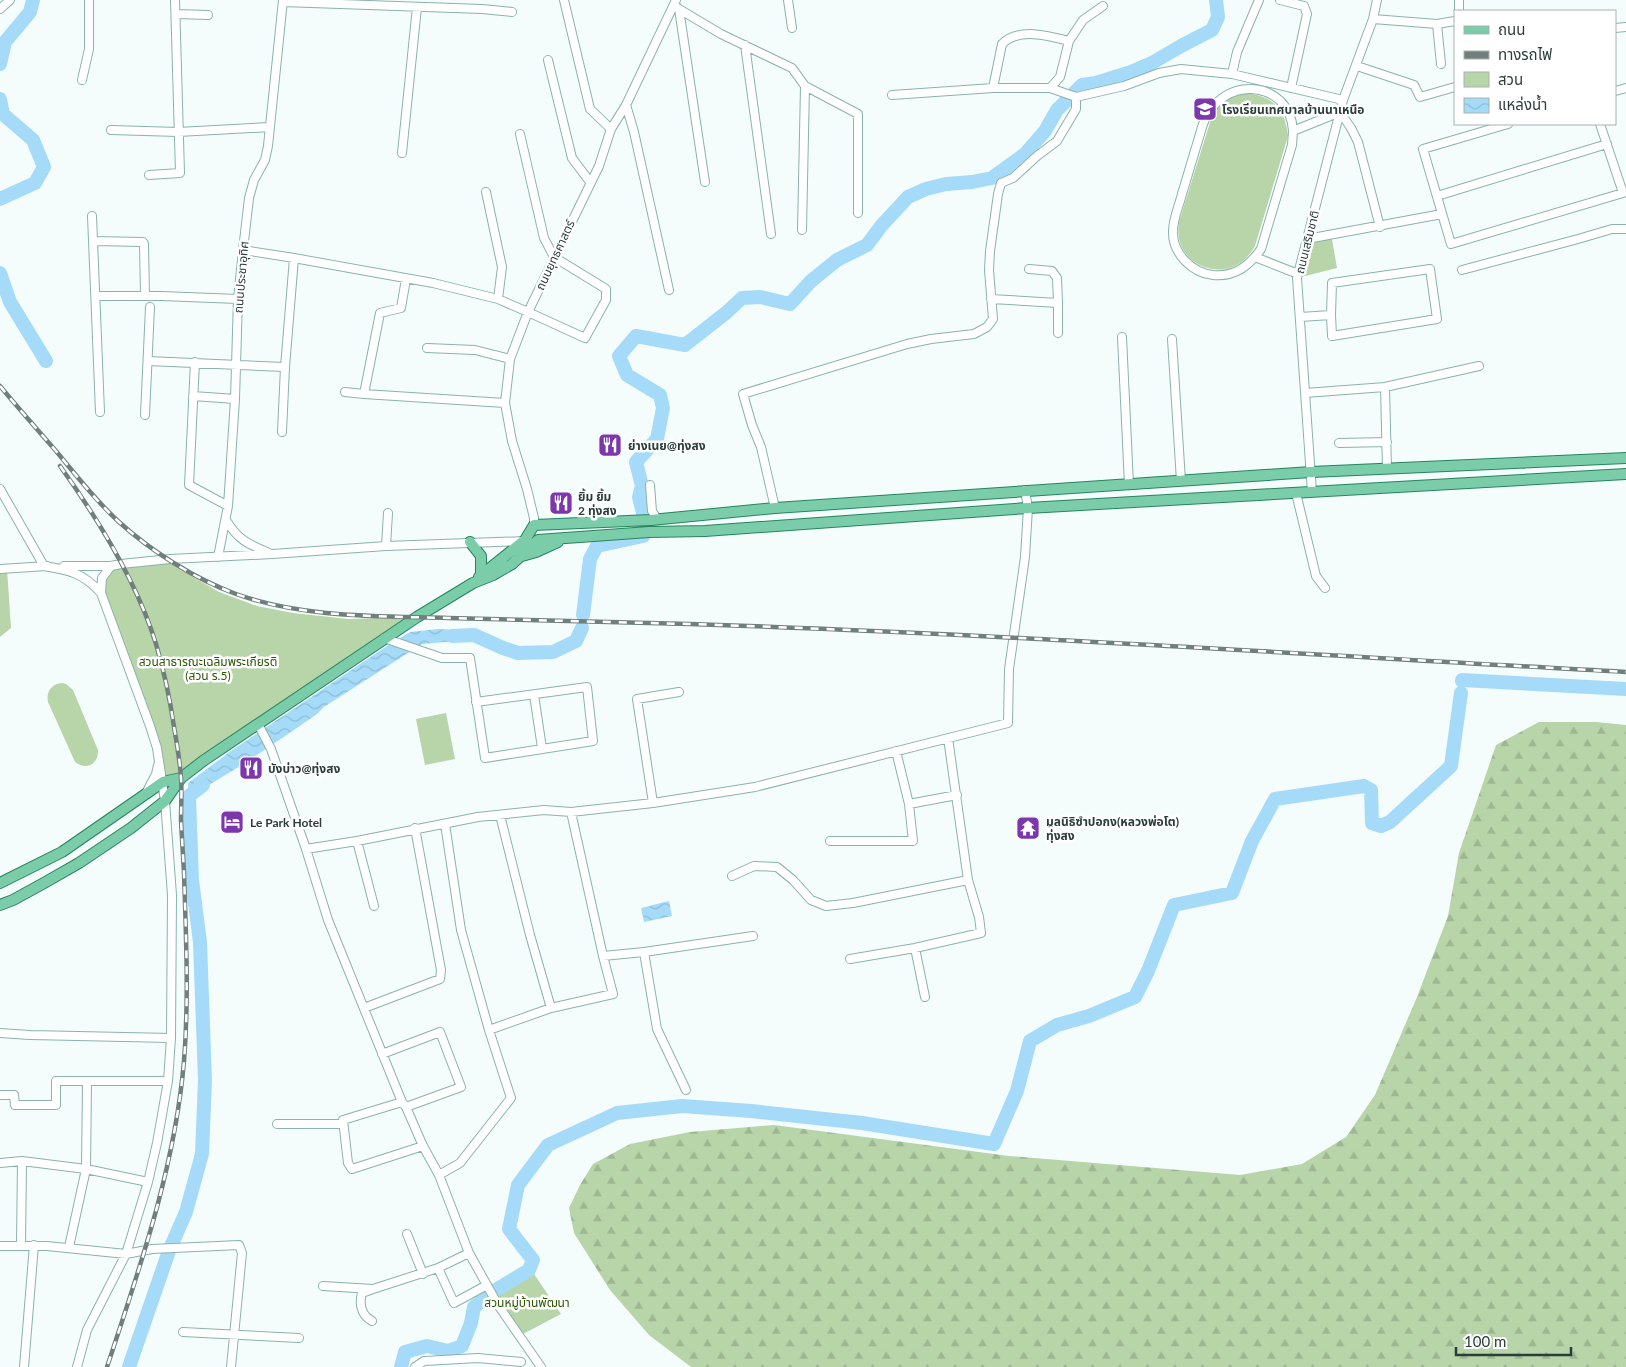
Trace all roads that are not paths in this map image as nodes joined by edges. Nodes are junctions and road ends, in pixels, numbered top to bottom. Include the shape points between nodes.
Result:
1 (10, 0) edge
2 (89, 0) edge
3 (175, 0) edge
4 (474, 0) edge
5 (564, 0) edge
6 (788, 0) edge
7 (1259, 0) edge
8 (1280, 0) edge
9 (1377, 0) edge
10 (283, 1) edge
11 (406, 3) edge
12 (677, 5) edge
13 (1103, 6) dead end
14 (417, 7) junction
15 (0, 9) edge
16 (473, 10) junction
17 (512, 12) dead end
18 (176, 14) junction
19 (208, 15) dead end
20 (1373, 18) junction
21 (1454, 21) edge
22 (1437, 24) junction
23 (792, 28) dead end
24 (1070, 41) junction
25 (745, 45) junction
26 (548, 60) dead end
27 (1441, 64) dead end
28 (1357, 66) junction
29 (1232, 74) junction
30 (82, 80) dead end
31 (805, 86) junction
32 (1454, 86) edge
33 (993, 88) junction
34 (1050, 88) junction
35 (1291, 88) junction
36 (892, 95) dead end
37 (1075, 97) junction
38 (1344, 100) junction
39 (626, 106) junction
40 (1340, 112) junction
41 (1505, 125) edge
42 (1600, 125) edge
43 (270, 127) junction
44 (611, 129) junction
45 (111, 130) dead end
46 (1293, 131) junction
47 (178, 132) junction
48 (520, 134) dead end
49 (1607, 144) junction
50 (402, 153) dead end
51 (149, 175) dead end
52 (590, 182) junction
53 (705, 182) dead end
54 (486, 192) dead end
55 (1437, 196) junction
56 (858, 213) dead end
57 (1442, 214) junction
58 (92, 216) dead end
59 (1380, 227) junction
60 (1626, 229) edge
61 (802, 230) dead end
62 (770, 234) dead end
63 (1308, 239) junction
64 (93, 241) junction
65 (243, 250) junction
66 (554, 257) junction
67 (1255, 257) junction
68 (294, 258) junction
69 (1028, 269) dead end
70 (1462, 270) dead end
71 (1298, 274) junction
72 (406, 279) junction
73 (669, 290) dead end
74 (96, 296) junction
75 (145, 296) junction
76 (238, 299) junction
77 (991, 299) junction
78 (498, 300) junction
79 (1058, 302) junction
80 (150, 307) dead end
81 (528, 312) junction
82 (1331, 315) junction
83 (1300, 317) junction
84 (1058, 332) dead end
85 (1122, 337) dead end
86 (1172, 339) dead end
87 (426, 348) dead end
88 (510, 359) junction
89 (148, 361) junction
90 (195, 362) junction
91 (236, 364) junction
92 (1480, 366) dead end
93 (285, 367) junction
94 (1385, 387) junction
95 (345, 392) dead end
96 (1305, 393) junction
97 (364, 394) junction
98 (193, 396) junction
99 (235, 399) junction
100 (505, 403) junction
101 (100, 412) dead end
102 (145, 414) dead end
103 (282, 432) dead end
104 (1387, 442) junction
105 (1338, 443) dead end
106 (1626, 458) edge
107 (1387, 469) junction
108 (1311, 472) junction
109 (1626, 474) edge
110 (1181, 481) junction
111 (650, 485) dead end
112 (1129, 485) junction
113 (0, 489) edge
114 (1025, 490) junction
115 (1312, 492) junction
116 (1296, 493) junction
117 (228, 506) junction
118 (775, 508) junction
119 (1028, 508) junction
120 (388, 513) dead end
121 (226, 520) junction
122 (654, 520) junction
123 (534, 525) junction
124 (566, 539) junction
125 (525, 540) junction
126 (538, 540) junction
127 (470, 542) junction
128 (386, 546) junction
129 (272, 554) junction
130 (218, 557) junction
131 (519, 557) junction
132 (44, 566) junction
133 (111, 566) junction
134 (0, 569) edge
135 (477, 579) junction
136 (1326, 588) dead end
137 (101, 593) junction
138 (387, 639) junction
139 (679, 692) dead end
140 (534, 695) junction
141 (476, 702) junction
142 (260, 727) junction
143 (948, 738) junction
144 (157, 748) junction
145 (542, 748) junction
146 (896, 751) junction
147 (181, 778) junction
148 (162, 782) junction
149 (146, 793) junction
150 (957, 795) junction
151 (165, 801) junction
152 (653, 803) junction
153 (909, 804) junction
154 (571, 812) junction
155 (500, 815) junction
156 (445, 824) junction
157 (415, 828) junction
158 (357, 841) junction
159 (830, 841) dead end
160 (306, 849) junction
161 (732, 876) dead end
162 (968, 880) junction
163 (0, 884) edge
164 (0, 904) edge
165 (374, 906) dead end
166 (753, 936) dead end
167 (914, 948) junction
168 (644, 952) junction
169 (603, 956) junction
170 (850, 959) dead end
171 (925, 997) dead end
172 (364, 1008) junction
173 (550, 1008) junction
174 (489, 1030) junction
175 (0, 1033) edge
176 (171, 1038) junction
177 (382, 1054) junction
178 (87, 1081) junction
179 (168, 1081) junction
180 (686, 1090) dead end
181 (0, 1096) edge
182 (404, 1105) junction
183 (277, 1124) dead end
184 (343, 1124) junction
185 (423, 1146) junction
186 (22, 1161) junction
187 (0, 1162) edge
188 (86, 1170) junction
189 (439, 1175) junction
190 (148, 1182) junction
191 (407, 1234) dead end
192 (21, 1245) junction
193 (34, 1245) junction
194 (0, 1246) edge
195 (69, 1247) junction
196 (469, 1253) junction
197 (126, 1254) junction
198 (438, 1268) junction
199 (423, 1274) junction
200 (323, 1286) dead end
201 (488, 1287) junction
202 (372, 1289) junction
203 (372, 1321) dead end
204 (183, 1332) dead end
205 (234, 1334) junction
206 (299, 1338) dead end
207 (531, 1353) junction
208 (520, 1364) edge
209 (24, 1367) edge
210 (77, 1367) edge
211 (231, 1367) edge
212 (414, 1367) edge
213 (541, 1367) edge

1 - 15 street
2 - 30 street via 90,49
3 - 18 street
4 - 16 street
5 - 44 street via 590,109
6 - 23 street
7 - 29 street via 1237,52
8 - 35 street via 1304,6 1307,14
9 - 20 street, ถนนเสริมชาติ
10 - 11 street
10 - 43 street, ถนนประชาอุทิศ
11 - 14 street
12 - 25 street via 721,34
12 - 39 street, ถนนยุทธศาสตร์
12 - 53 street
13 - 24 street via 1083,20
14 - 16 street
14 - 50 street
16 - 17 street
18 - 19 street
18 - 47 street
20 - 22 street
20 - 28 street, ถนนเสริมชาติ
21 - 22 street
22 - 27 street
24 - 33 street via 1044,34 1006,40 1002,44
24 - 34 street via 1060,77
25 - 31 street via 792,68
25 - 62 street
26 - 52 street via 572,158
28 - 32 street via 1414,85 1420,98
28 - 38 street, ถนนเสริมชาติ
29 - 35 street
29 - 37 street via 1181,69
31 - 56 street via 858,114
31 - 61 street
33 - 34 street
33 - 36 street
34 - 37 street
35 - 38 street
37 - 77 street via 1076,109 1057,141 1013,178 1002,183 990,251
38 - 40 street, ถนนเสริมชาติ
39 - 44 street, ถนนยุทธศาสตร์
39 - 73 street
40 - 46 street
40 - 59 street via 1358,142
40 - 63 street, ถนนเสริมชาติ
41 - 55 street via 1423,150
42 - 49 street
43 - 47 street
43 - 65 street, ถนนประชาอุทิศ via 265,160 254,180 250,198
44 - 52 street, ถนนยุทธศาสตร์
45 - 47 street
46 - 67 street via 1261,249
46 - 67 street via 1290,116 1282,104 1270,94 1248,89 1233,91 1219,99 1209,110 1200,133 1175,220 1173,234 1177,249 1191,266 1211,275 1226,275 1240,270
47 - 51 street via 180,173
48 - 66 street via 544,238
49 - 55 street
49 - 57 street via 1623,193 1451,244
52 - 66 street, ถนนยุทธศาสตร์
54 - 78 street via 502,268
55 - 57 street
57 - 59 street
58 - 64 street
59 - 63 street
60 - 70 street via 1612,229
63 - 71 street, ถนนเสริมชาติ
64 - 74 street
64 - 75 street via 143,242
65 - 68 street
65 - 76 street, ถนนประชาอุทิศ
66 - 81 street, ถนนยุทธศาสตร์
66 - 81 street via 606,288 606,300 585,338
67 - 71 street
68 - 72 street
68 - 93 street
69 - 79 street via 1052,271 1057,278
71 - 83 street, ถนนเสริมชาติ
72 - 78 street
72 - 97 street via 401,308 380,314
74 - 75 street
74 - 101 street
75 - 76 street
76 - 91 street, ถนนประชาอุทิศ
77 - 79 street
77 - 118 street via 993,319 987,327 974,334 907,344 743,394 761,447
78 - 81 street
79 - 84 street
80 - 89 street
81 - 88 street, ถนนยุทธศาสตร์
82 - 82 street via 1332,283 1430,269 1437,319 1332,336
82 - 83 street
83 - 96 street, ถนนเสริมชาติ
85 - 112 street
86 - 110 street
87 - 88 street via 475,350
88 - 100 street, ถนนยุทธศาสตร์
89 - 90 street
89 - 102 street
90 - 91 street
90 - 98 street
91 - 93 street
91 - 99 street, ถนนประชาอุทิศ
92 - 94 street
93 - 103 street
94 - 96 street
94 - 104 street
95 - 97 street
96 - 108 street, ถนนเสริมชาติ
97 - 100 street
98 - 99 street
98 - 117 street via 189,486
99 - 117 street, ถนนประชาอุทิศ
100 - 123 street, ถนนยุทธศาสตร์
104 - 105 street
104 - 107 street
106 - 107 main road
107 - 108 main road
108 - 110 main road
108 - 115 street, ถนนเสริมชาติ
109 - 115 main road
110 - 112 main road
111 - 122 street
112 - 114 main road
113 - 132 street
114 - 118 main road
114 - 119 street
115 - 116 main road
116 - 119 main road
116 - 136 street via 1316,576
117 - 121 street, ถนนประชาอุทิศ
118 - 122 main road
119 - 124 main road
119 - 143 street via 1009,669 1008,723
120 - 128 street
121 - 129 street via 242,541
121 - 130 street, ถนนประชาอุทิศ
122 - 123 main road
123 - 125 main road
124 - 126 main road
124 - 131 main road
125 - 126 street
125 - 127 street
125 - 135 main road
126 - 131 main road
127 - 128 street
127 - 135 main road via 482,556
128 - 129 street
129 - 130 street
130 - 133 street via 148,560
131 - 135 main road via 493,575
132 - 133 street
132 - 134 street
132 - 137 street via 86,578
133 - 137 street via 102,578
135 - 138 main road
137 - 144 street
138 - 141 street via 442,658 470,658
138 - 142 main road
139 - 152 street via 637,699
140 - 141 street
140 - 145 street
140 - 145 street via 587,687 593,741
141 - 145 street via 485,758
142 - 147 main road
142 - 160 street via 271,749
143 - 146 street
143 - 150 street
144 - 148 street
144 - 149 street via 156,774
146 - 152 street via 755,787
146 - 153 street
147 - 148 main road
147 - 151 main road
148 - 149 main road
148 - 151 street
149 - 163 main road via 62,852
150 - 153 street
150 - 162 street
151 - 164 main road via 79,863
151 - 176 street via 172,905
152 - 154 street
153 - 159 street via 913,841
154 - 155 street via 544,810
154 - 169 street
155 - 156 street
155 - 173 street
156 - 157 street
156 - 174 street via 461,930
157 - 158 street
157 - 172 street via 440,979
158 - 160 street
158 - 165 street
160 - 172 street via 328,920
161 - 162 street via 754,866 777,867 811,900 826,906
162 - 167 street via 981,933
166 - 168 street
167 - 170 street
167 - 171 street
168 - 169 street
168 - 180 street via 657,1028
169 - 173 street via 613,994
172 - 177 street
173 - 174 street
174 - 189 street via 511,1098 460,1163
175 - 176 street
176 - 179 street
177 - 182 street
177 - 182 street via 440,1032 461,1087
178 - 179 street
178 - 181 street via 56,1081 56,1105 15,1105 14,1095
178 - 188 street
179 - 190 street
182 - 184 street via 343,1120
182 - 185 street
183 - 184 street
184 - 185 street via 348,1163 352,1170
185 - 189 street
186 - 187 street
186 - 188 street
186 - 192 street
188 - 190 street
188 - 195 street
189 - 196 street
190 - 197 street
191 - 199 street
192 - 193 street
192 - 194 street
193 - 195 street
193 - 209 street
195 - 197 street
196 - 198 street
196 - 201 street
197 - 205 street via 152,1249 239,1245 242,1253
197 - 210 street via 87,1330
198 - 199 street
198 - 201 street via 454,1303
199 - 202 street
200 - 202 street
201 - 207 street
202 - 203 street via 362,1293 360,1299 363,1313
204 - 205 street
205 - 206 street
205 - 211 street
207 - 208 street
207 - 213 street
208 - 212 street via 478,1358 424,1361

